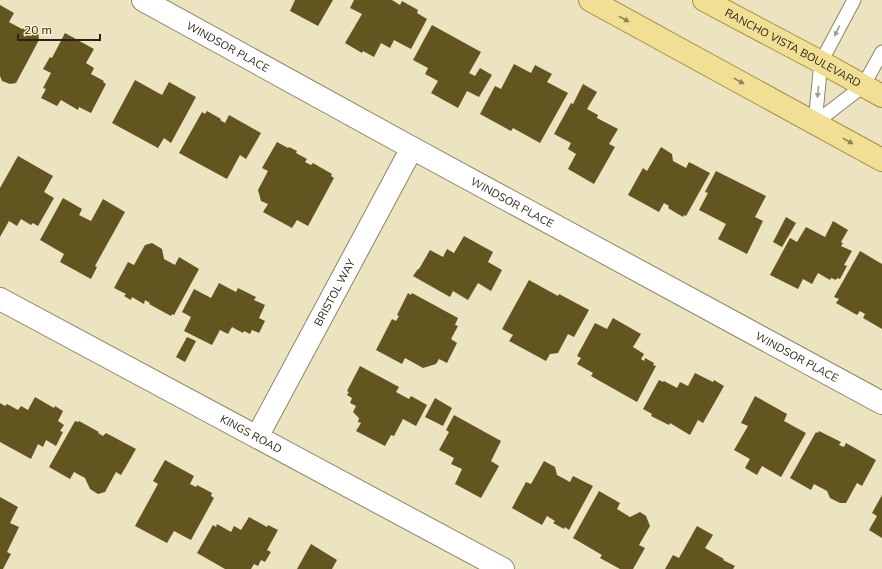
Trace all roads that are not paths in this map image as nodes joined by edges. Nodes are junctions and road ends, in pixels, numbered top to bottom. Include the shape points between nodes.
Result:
1 (142, 0) edge
2 (590, 0) edge
3 (704, 0) edge
4 (854, 0) edge
5 (882, 52) edge
6 (821, 62) junction
7 (863, 86) junction
8 (882, 96) edge
9 (815, 123) junction
10 (412, 148) junction
11 (882, 160) edge
12 (0, 299) edge
13 (882, 404) edge
14 (257, 437) junction
15 (503, 569) edge

1 - 10 street, WINDSOR PLACE
2 -> 9 main road
3 - 6 main road, RANCHO VISTA BOULEVARD
4 -> 6 lane
5 - 7 lane
6 - 7 main road, RANCHO VISTA BOULEVARD
6 -> 9 lane
7 - 8 main road, RANCHO VISTA BOULEVARD
7 - 9 lane
9 -> 11 main road
10 - 13 street, WINDSOR PLACE
10 - 14 street, BRISTOL WAY
12 - 14 street, KINGS ROAD
14 - 15 street, KINGS ROAD

